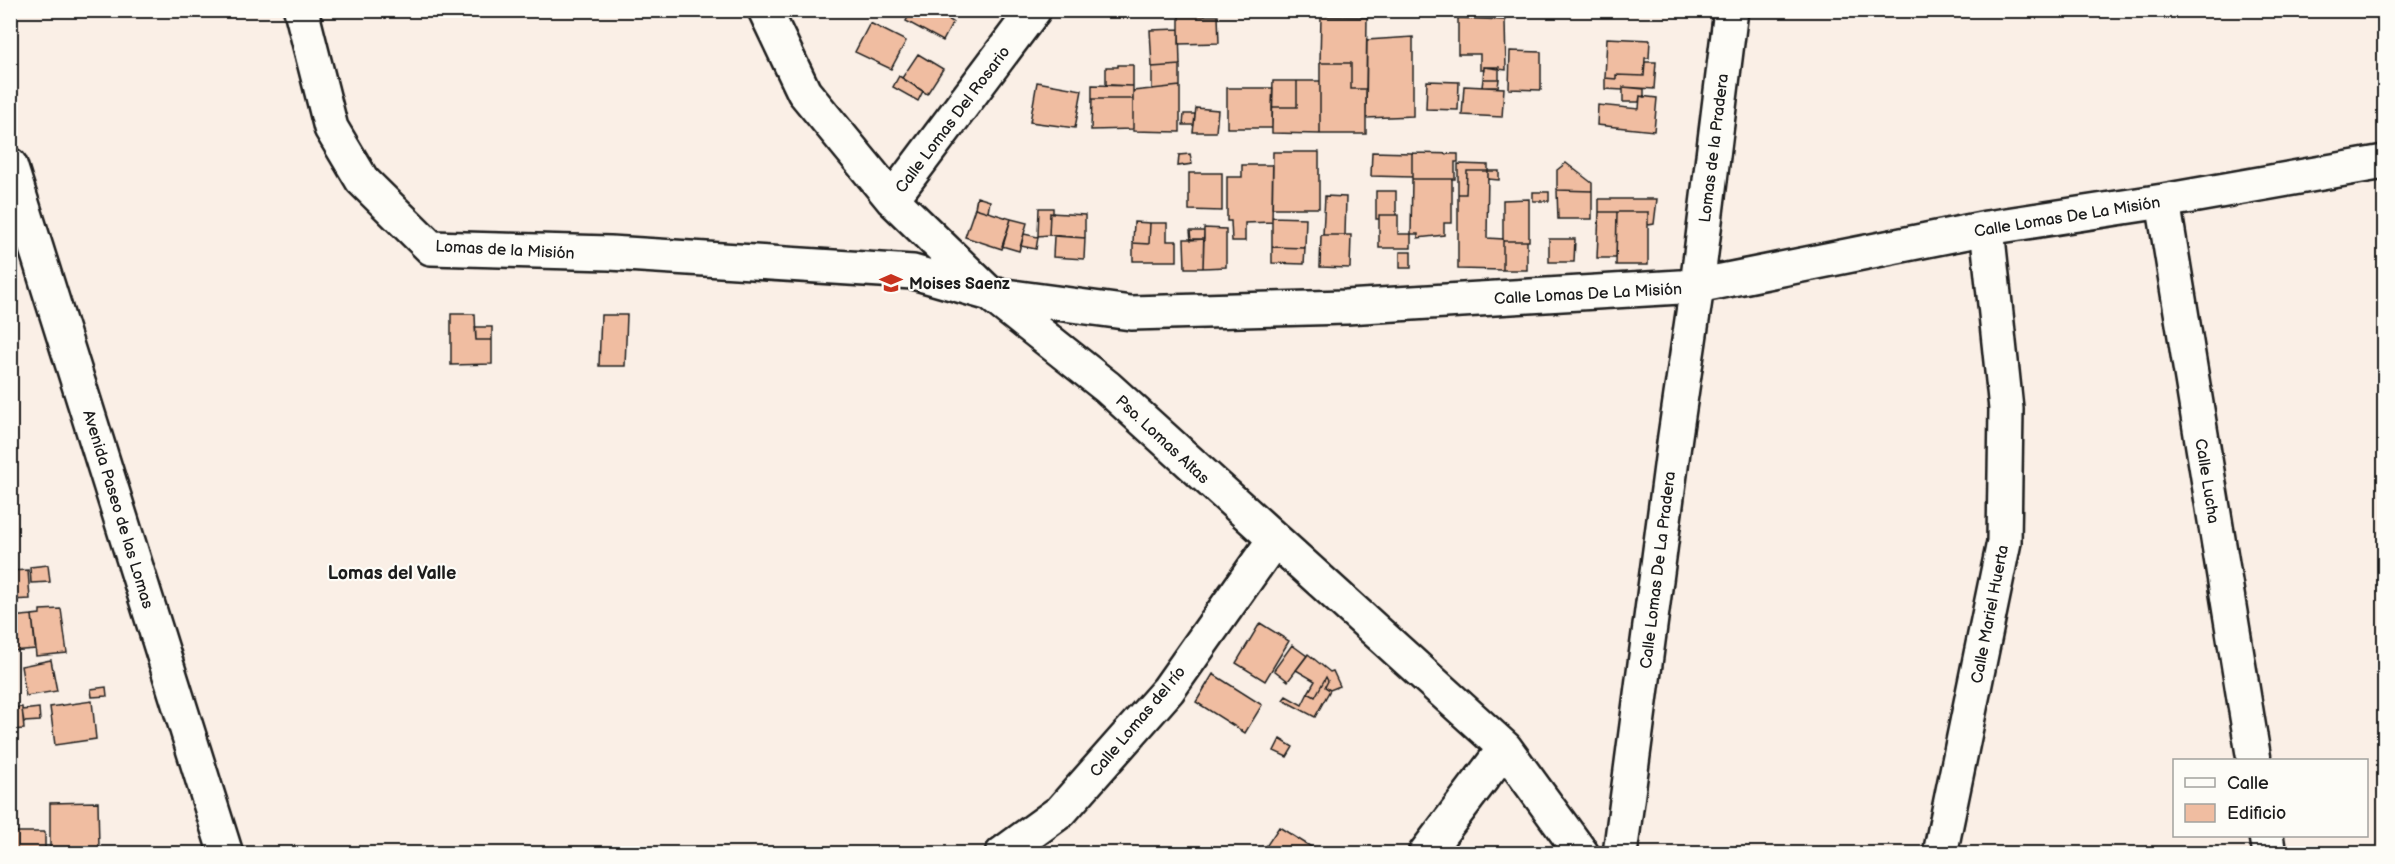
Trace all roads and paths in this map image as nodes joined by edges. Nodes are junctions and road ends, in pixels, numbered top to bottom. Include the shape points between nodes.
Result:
1 (301, 10) edge
2 (765, 10) edge
3 (1034, 10) edge
4 (1731, 10) edge
5 (2385, 162) edge
6 (10, 165) edge
7 (892, 199) junction
8 (2163, 201) junction
9 (1987, 228) junction
10 (785, 265) joint
11 (1697, 286) junction
12 (990, 294) junction
13 (1274, 540) junction
14 (1505, 748) junction
15 (2254, 759) edge
16 (2266, 837) edge
17 (226, 854) edge
18 (1002, 854) edge
19 (1425, 854) edge
20 (1582, 854) edge
21 (1620, 854) edge
22 (1940, 854) edge
23 (2269, 854) edge

1 - 10 street, Lomas de la Misión via 330,128 362,180 431,248
2 - 7 street, Pso. Lomas Altas via 804,92
3 - 7 street, Calle Lomas Del Rosario
4 - 11 street, Lomas de la Pradera
5 - 8 street, Calle Lomas De La Misión
6 - 17 street, Avenida Paseo de las Lomas
7 - 12 street, Pso. Lomas Altas
8 - 9 street, Calle Lomas De La Misión
8 - 15 street, Calle Lucha
9 - 11 street, Calle Lomas De La Misión
9 - 22 street, Calle Mariel Huerta via 2006,409 2004,542
10 - 12 street, Calle Lomas De La Misión via 913,272
11 - 12 street, Calle Lomas De La Misión via 1346,307 1131,313
11 - 21 street, Calle Lomas De La Pradera
12 - 13 street, Pso. Lomas Altas via 1107,387
13 - 14 street, Pso. Lomas Altas
13 - 18 street, Calle Lomas del río via 1168,690 1061,811
14 - 19 street
14 - 20 street, Pso. Lomas Altas
16 - 23 street

